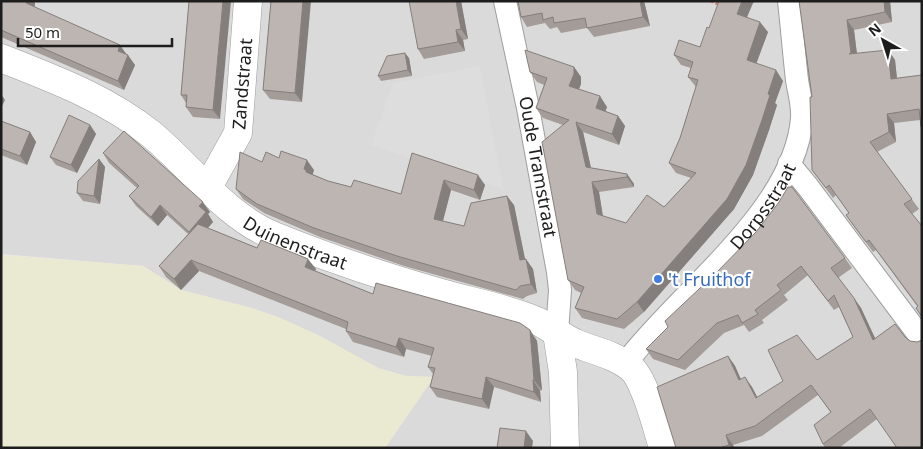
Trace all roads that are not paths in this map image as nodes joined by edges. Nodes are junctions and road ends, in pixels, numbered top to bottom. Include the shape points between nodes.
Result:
1 (248, 1) edge
2 (505, 1) edge
3 (788, 1) edge
4 (1, 58) edge
5 (789, 164) junction
6 (208, 187) junction
7 (557, 333) junction
8 (922, 339) edge
9 (625, 364) junction
10 (565, 448) edge
11 (663, 448) edge

1 - 6 street, Zandstraat via 238,133
2 - 7 street, Oude Tramstraat via 558,272
3 - 5 street, Dorpsstraat via 802,118
4 - 6 street, Duinenstraat via 75,88 124,115 152,135
5 - 8 street
5 - 9 street, Dorpsstraat via 782,181 732,248 654,328
6 - 7 street, Duinenstraat via 258,229 274,236 439,293 524,316
7 - 9 street, Duinenstraat via 612,355
7 - 10 street via 563,372
9 - 11 street via 636,374 642,386

